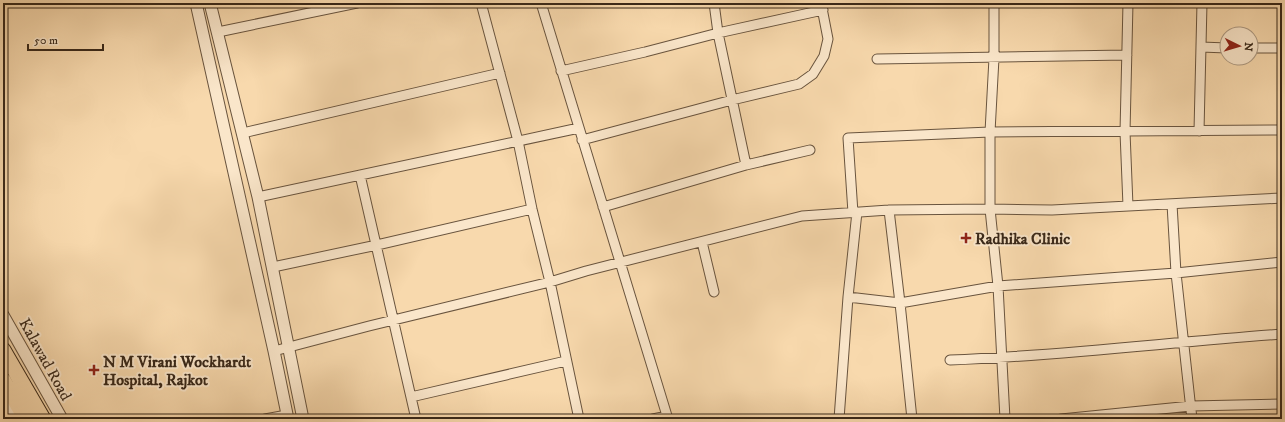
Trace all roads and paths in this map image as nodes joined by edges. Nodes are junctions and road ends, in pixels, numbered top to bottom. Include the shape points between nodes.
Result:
1 (196, 3) edge
2 (210, 3) edge
3 (356, 3) edge
4 (481, 3) edge
5 (541, 3) edge
6 (714, 3) edge
7 (994, 3) edge
8 (1128, 3) edge
9 (1202, 3) edge
10 (822, 6) edge
11 (218, 32) junction
12 (718, 32) junction
13 (1201, 48) junction
14 (1219, 48) edge
15 (1259, 48) edge
16 (1282, 48) edge
17 (1127, 56) junction
18 (994, 58) junction
19 (877, 59) dead end
20 (561, 71) junction
21 (500, 74) junction
22 (732, 100) junction
23 (579, 128) junction
24 (1282, 130) edge
25 (1199, 131) junction
26 (990, 132) junction
27 (1125, 132) junction
28 (243, 133) junction
29 (582, 140) junction
30 (518, 141) junction
31 (810, 150) dead end
32 (746, 165) junction
33 (360, 175) junction
34 (258, 197) junction
35 (1282, 198) edge
36 (1172, 204) junction
37 (1128, 206) junction
38 (603, 207) junction
39 (532, 209) junction
40 (990, 209) junction
41 (889, 210) junction
42 (855, 212) junction
43 (702, 242) junction
44 (377, 245) junction
45 (1282, 262) edge
46 (620, 263) junction
47 (273, 266) junction
48 (1176, 273) junction
49 (550, 282) junction
50 (998, 286) junction
51 (714, 292) dead end
52 (848, 297) junction
53 (900, 303) junction
54 (3, 315) edge
55 (394, 320) junction
56 (1282, 334) edge
57 (1184, 341) junction
58 (289, 347) junction
59 (3, 350) edge
60 (274, 351) junction
61 (1002, 358) junction
62 (950, 360) dead end
63 (566, 361) junction
64 (3, 380) edge
65 (411, 397) junction
66 (3, 404) edge
67 (1282, 404) edge
68 (1191, 406) junction
69 (287, 417) edge
70 (668, 417) edge
71 (12, 419) edge
72 (26, 419) edge
73 (44, 419) edge
74 (62, 419) edge
75 (265, 419) edge
76 (303, 419) edge
77 (416, 419) edge
78 (579, 419) edge
79 (654, 419) edge
80 (839, 419) edge
81 (912, 419) edge
82 (1005, 419) edge
83 (1061, 419) edge
84 (1192, 419) edge

1 - 60 street
2 - 11 street
3 - 11 street
4 - 21 street
5 - 20 street
6 - 12 street
7 - 18 street
8 - 17 street
9 - 13 street
10 - 12 street
10 - 22 street via 828,39 824,56 813,74 800,84
11 - 28 street
12 - 20 street
12 - 22 street
13 - 14 street
13 - 25 street
15 - 16 street
17 - 18 street
17 - 27 street
18 - 19 street
18 - 26 street
20 - 23 street
21 - 28 street
21 - 30 street
22 - 29 street
22 - 32 street
23 - 29 street
23 - 30 street
24 - 25 street
25 - 27 street
26 - 27 street
26 - 40 street
26 - 42 street via 848,138
27 - 37 street
28 - 34 street
29 - 38 street
30 - 33 street
30 - 39 street
31 - 32 street
32 - 38 street
33 - 34 street
33 - 44 street
34 - 47 street
35 - 36 street
36 - 37 street
36 - 48 street
37 - 40 street via 1052,210
38 - 46 street
39 - 44 street
39 - 49 street
40 - 41 street
40 - 50 street
41 - 42 street
41 - 53 street
42 - 43 street via 802,216
42 - 52 street
43 - 46 street
43 - 51 street
44 - 47 street
44 - 55 street
45 - 48 street
46 - 49 street
46 - 70 street
47 - 58 street
48 - 50 street
48 - 57 street
49 - 55 street
49 - 63 street
50 - 53 street
50 - 61 street
52 - 53 street
52 - 80 street
53 - 81 street
54 - 74 street, Kalawad Road
55 - 58 street
55 - 65 street
56 - 57 street
57 - 61 street
57 - 68 street
58 - 60 street
58 - 76 street
59 - 73 main road
60 - 69 street
61 - 62 street
61 - 82 street
63 - 65 street
63 - 78 street
64 - 72 main road
65 - 77 street
66 - 71 street
67 - 68 street
68 - 83 street
68 - 84 street
69 - 75 street
70 - 79 street

